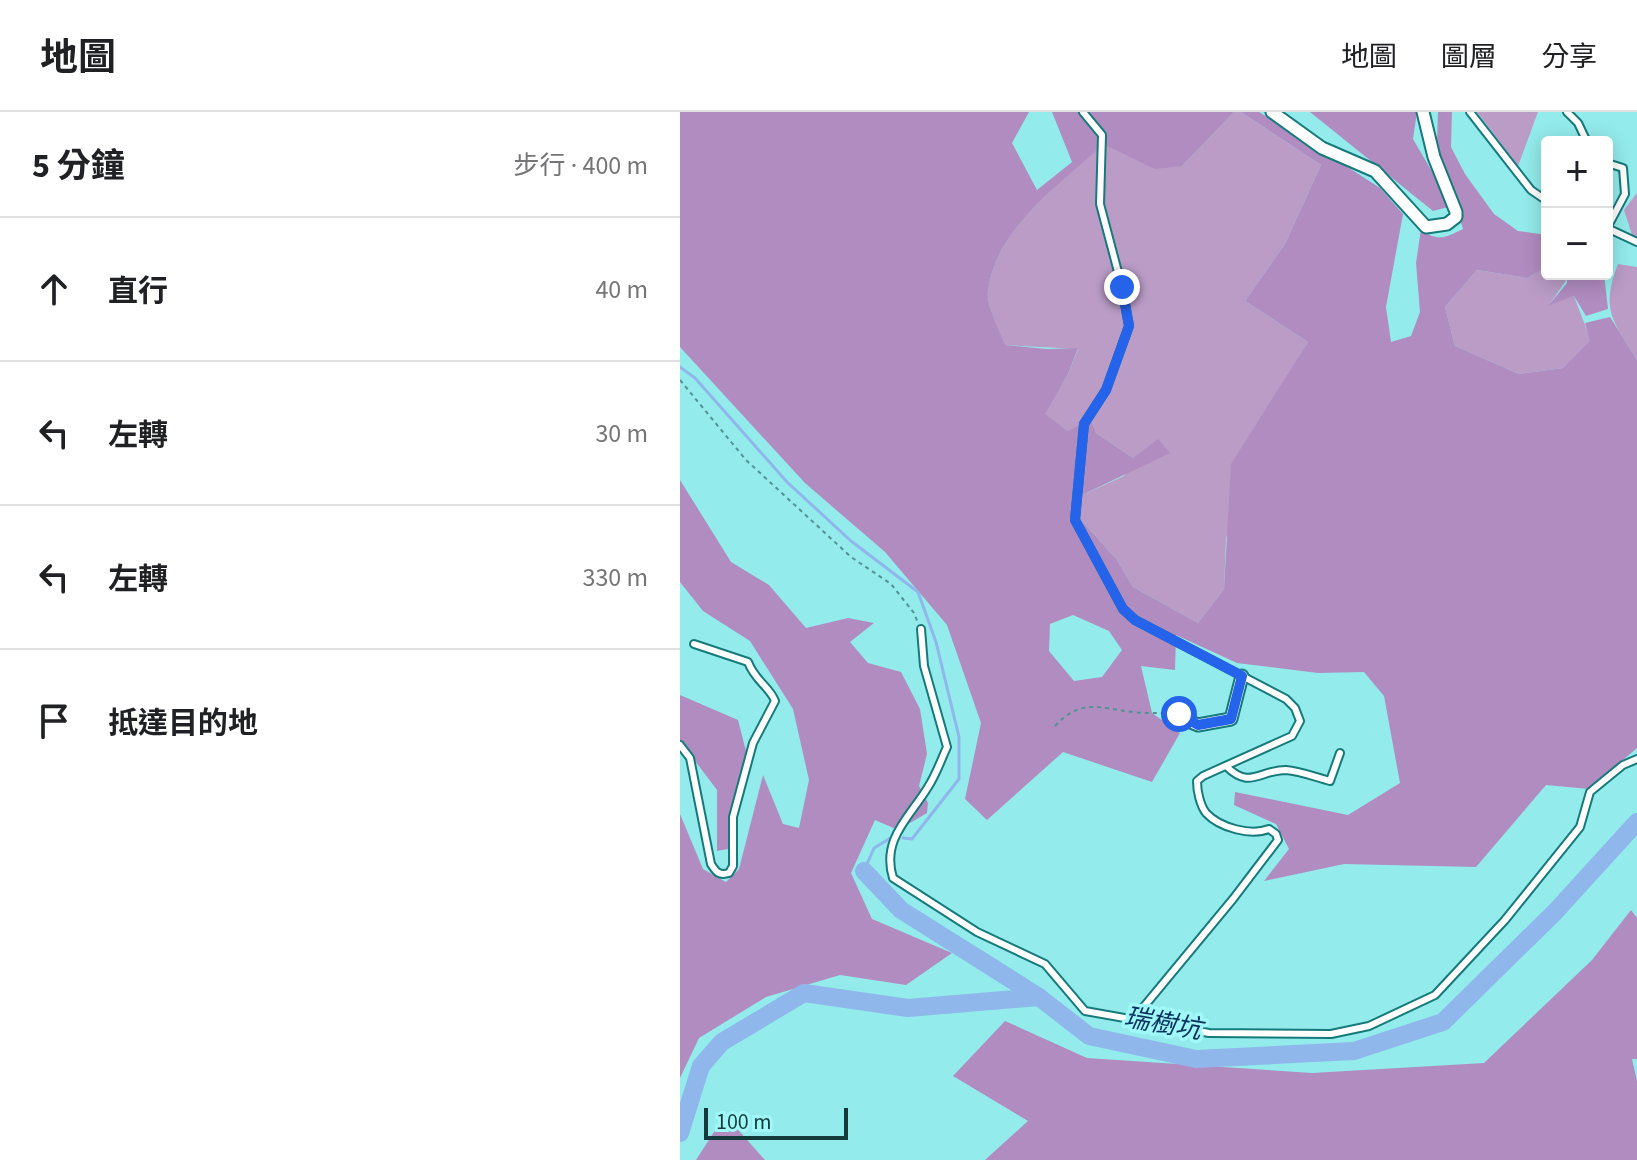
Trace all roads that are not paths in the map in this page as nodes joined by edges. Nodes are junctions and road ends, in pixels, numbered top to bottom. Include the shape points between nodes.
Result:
1 (1083, 112) edge
2 (1272, 112) edge
3 (1423, 112) edge
4 (1470, 112) edge
5 (1567, 112) edge
6 (1584, 136) edge
7 (1613, 165) edge
8 (1541, 197) edge
9 (1637, 242) edge
10 (921, 629) road end
11 (694, 644) dead end
12 (1242, 676) junction
13 (1186, 720) road end
14 (680, 745) edge
15 (1340, 753) dead end
16 (1637, 759) edge
17 (1226, 766) junction
18 (1132, 1021) junction

1 - 12 lane via 1102,135 1100,204 1129,326 1106,390 1084,424 1075,520 1123,609
2 - 3 street via 1322,148 1375,171 1426,227 1447,224 1456,212
4 - 8 lane
5 - 6 lane
7 - 9 lane via 1623,168 1625,194 1607,228
10 - 18 lane via 924,666 947,747 929,786 896,832 893,878 977,932 1045,964 1085,1011
11 - 14 lane via 748,662 753,677 775,701 753,743 733,817 729,873 716,872 711,864 690,758
12 - 13 street via 1231,719 1198,725
12 - 17 lane via 1286,699 1300,721 1292,736
15 - 17 lane via 1330,781 1288,770 1249,779
16 - 18 lane via 1590,792 1580,827 1435,995 1369,1026 1331,1034 1209,1033
17 - 18 lane via 1197,781 1205,812 1244,831 1269,829 1278,840

